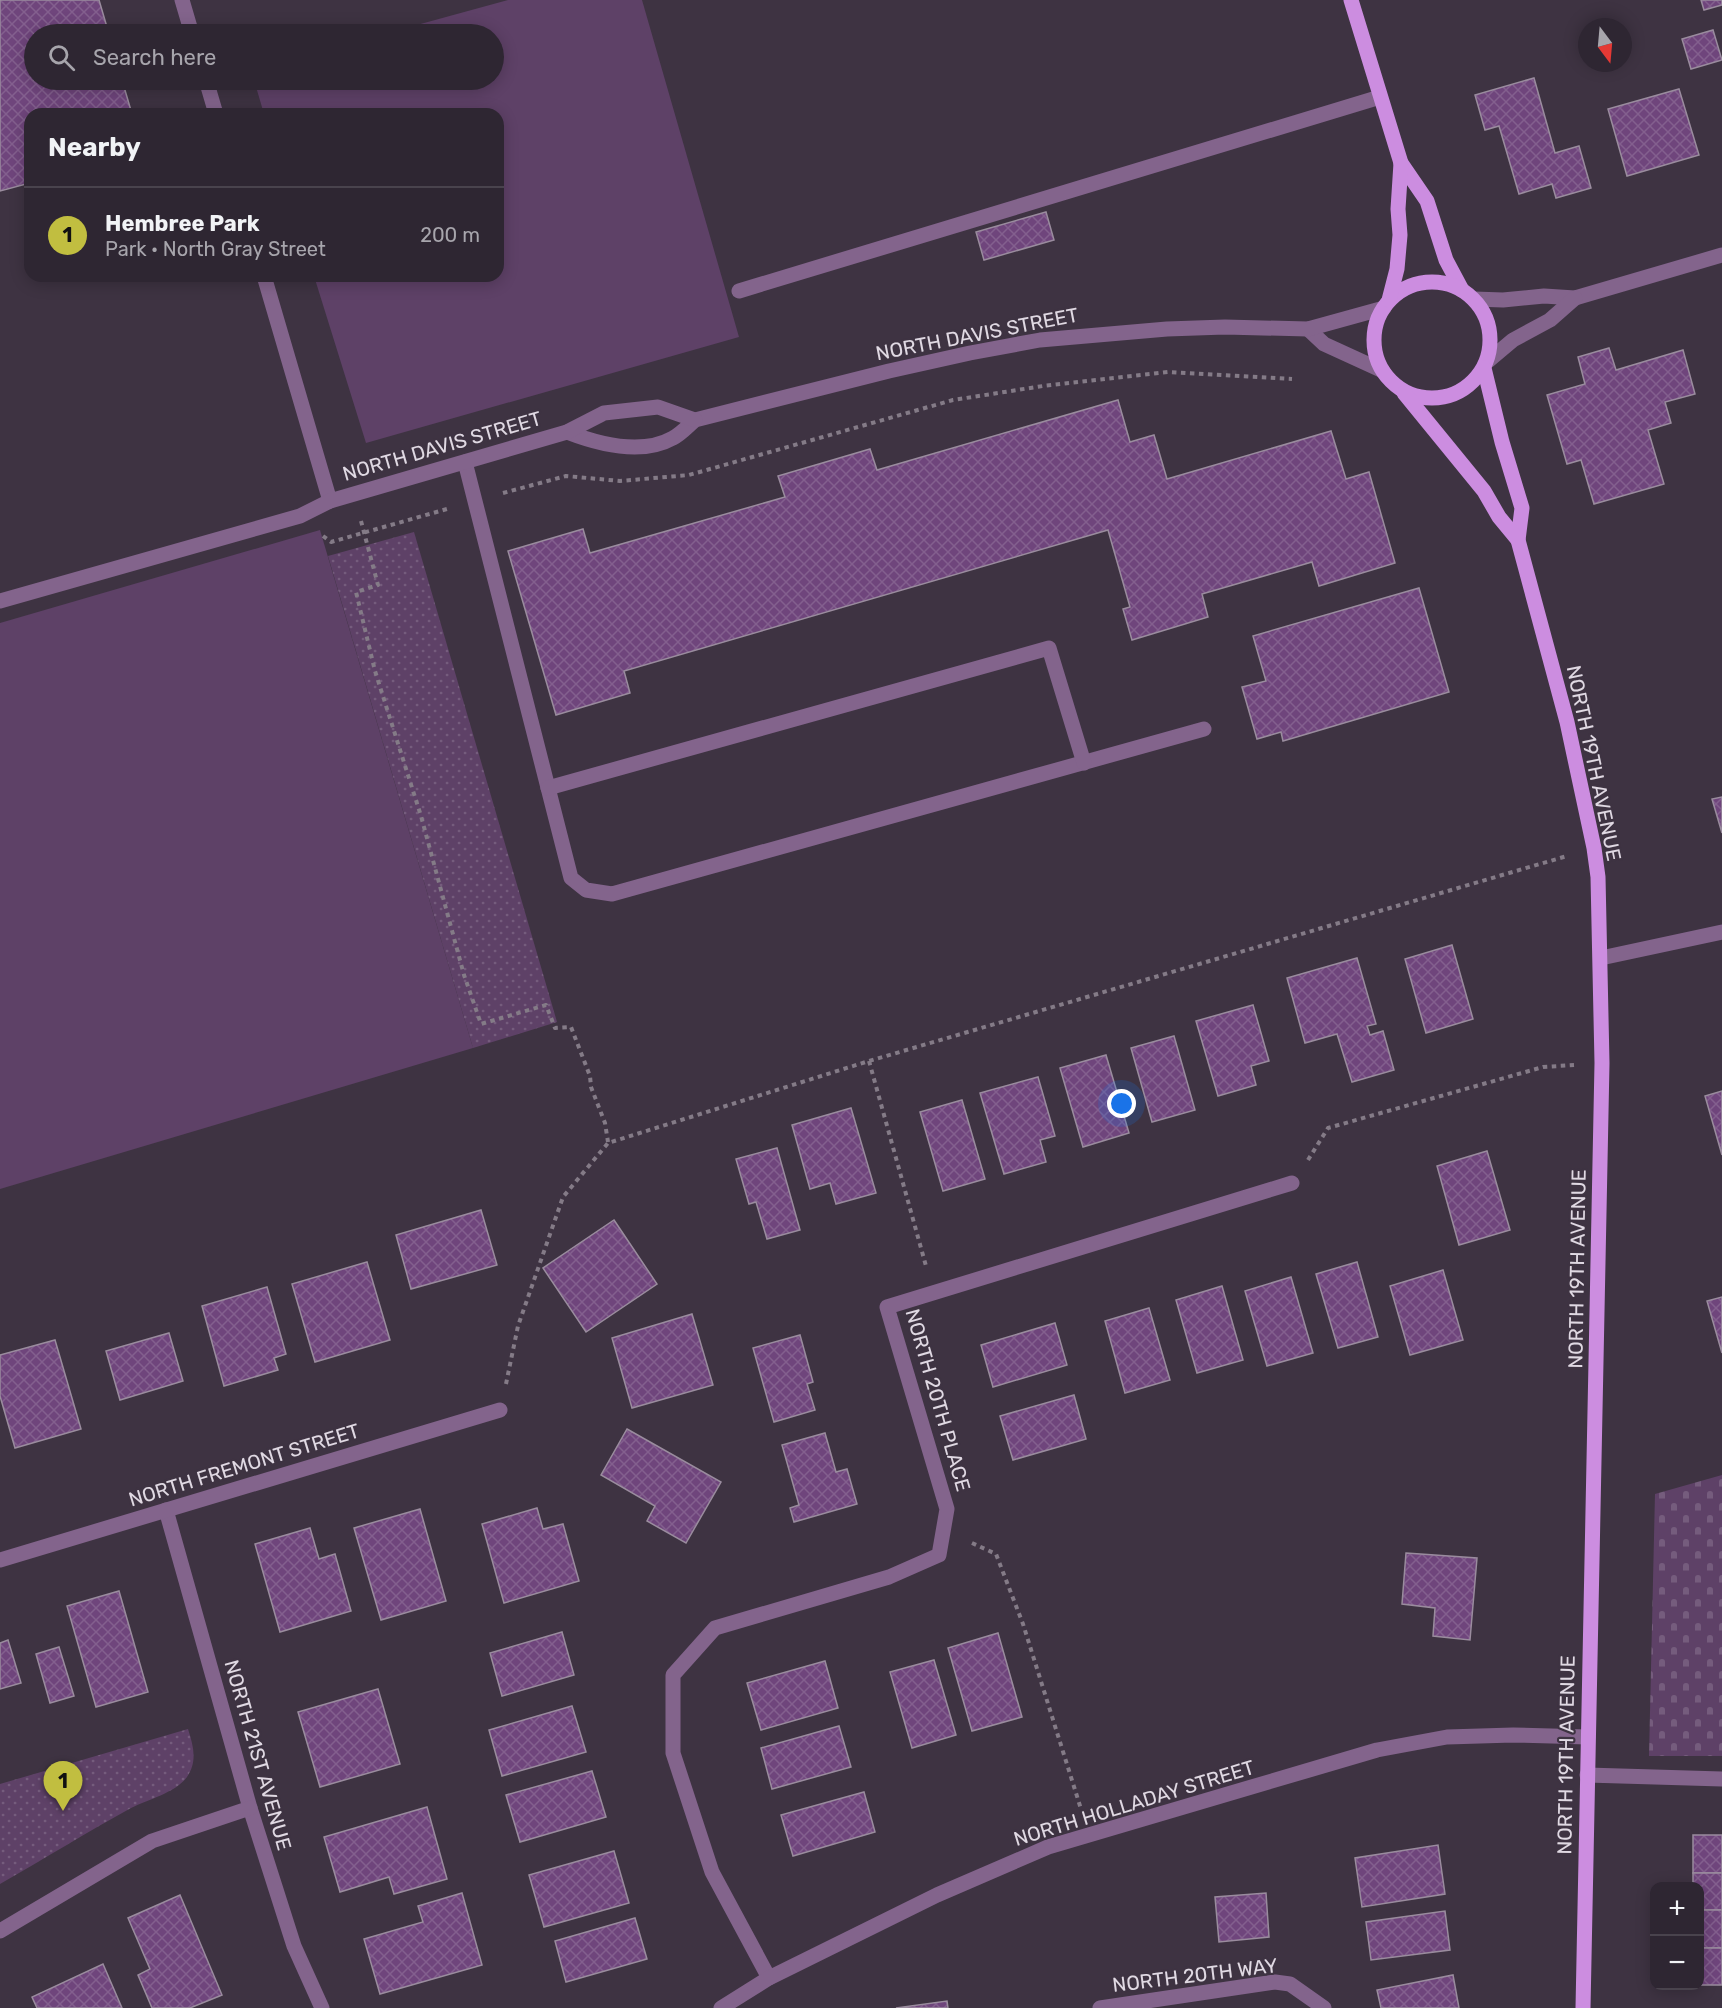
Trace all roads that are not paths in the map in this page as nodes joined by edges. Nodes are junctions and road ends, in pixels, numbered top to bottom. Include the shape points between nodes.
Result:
1 (182, 0) edge
2 (1351, 0) edge
3 (189, 24) edge
4 (209, 90) edge
5 (1380, 97) junction
6 (214, 108) edge
7 (1401, 163) junction
8 (1722, 255) edge
9 (266, 282) edge
10 (739, 291) dead end
11 (1468, 295) junction
12 (1575, 298) junction
13 (1387, 304) junction
14 (1308, 329) junction
15 (1486, 364) junction
16 (1383, 371) junction
17 (1402, 390) junction
18 (695, 420) junction
19 (567, 432) junction
20 (465, 462) junction
21 (330, 501) junction
22 (1518, 540) junction
23 (0, 601) edge
24 (1204, 729) dead end
25 (1084, 763) junction
26 (548, 788) junction
27 (1722, 932) edge
28 (1601, 958) junction
29 (1292, 1183) road end
30 (500, 1410) road end
31 (166, 1510) junction
32 (0, 1560) edge
33 (1588, 1737) junction
34 (1587, 1775) junction
35 (1722, 1779) edge
36 (250, 1808) junction
37 (0, 1931) edge
38 (769, 1978) junction
39 (322, 2008) edge
40 (721, 2008) edge
41 (1100, 2008) edge
42 (1324, 2008) edge
43 (1583, 2008) edge

1 - 3 street
2 - 5 main road, NORTH 19TH AVENUE
4 - 6 street
5 - 7 main road, NORTH 19TH AVENUE
5 - 10 street
7 - 11 main road, NORTH 19TH AVENUE via 1427,201 1446,260
7 - 13 main road, NORTH 19TH AVENUE via 1397,268
8 - 12 street
9 - 21 street
11 - 12 street via 1503,300
11 - 13 main road via 1450,284 1424,282 1411,285
11 - 15 main road, NORTH 19TH AVENUE via 1484,312 1490,328
12 - 15 street via 1550,320 1513,340
13 - 14 street, NORTH DAVIS STREET
13 - 16 main road, NORTH 19TH AVENUE via 1374,333 1377,359
14 - 16 street via 1324,344
14 - 18 street, NORTH DAVIS STREET via 1167,329 1040,340 889,371
15 - 17 main road, NORTH 19TH AVENUE via 1467,388 1442,399 1428,399
15 - 22 main road, NORTH 19TH AVENUE via 1502,442 1522,508
16 - 17 main road, NORTH 19TH AVENUE
17 - 22 main road, NORTH 19TH AVENUE via 1485,491
18 - 19 street, NORTH DAVIS STREET via 658,407 604,413
18 - 19 street, NORTH DAVIS STREET via 673,439 642,448 595,442
19 - 20 street, NORTH DAVIS STREET
20 - 21 street, NORTH DAVIS STREET
20 - 26 street
21 - 23 street, NORTH DAVIS STREET via 300,516
22 - 28 main road, NORTH 19TH AVENUE via 1566,722 1594,848
24 - 25 street
25 - 26 street via 612,894 586,890 571,878
25 - 26 street via 1049,648
27 - 28 street
28 - 33 main road, NORTH 19TH AVENUE
29 - 38 street, NORTH 20TH PLACE via 887,1307 947,1509 939,1555 889,1578 715,1628 673,1675 673,1753 712,1872
30 - 31 street, NORTH FREMONT STREET
31 - 32 street, NORTH FREMONT STREET
31 - 36 street, NORTH 21ST AVENUE
33 - 34 main road, NORTH 19TH AVENUE
33 - 38 street, NORTH HOLLADAY STREET via 1447,1737 1377,1750 1048,1847 937,1895
34 - 35 street
34 - 43 main road, NORTH 19TH AVENUE
36 - 37 street via 152,1841
36 - 39 street, NORTH 21ST AVENUE via 294,1946
38 - 40 street, NORTH HOLLADAY STREET
41 - 42 street, NORTH 20TH WAY via 1275,1982 1290,1984

